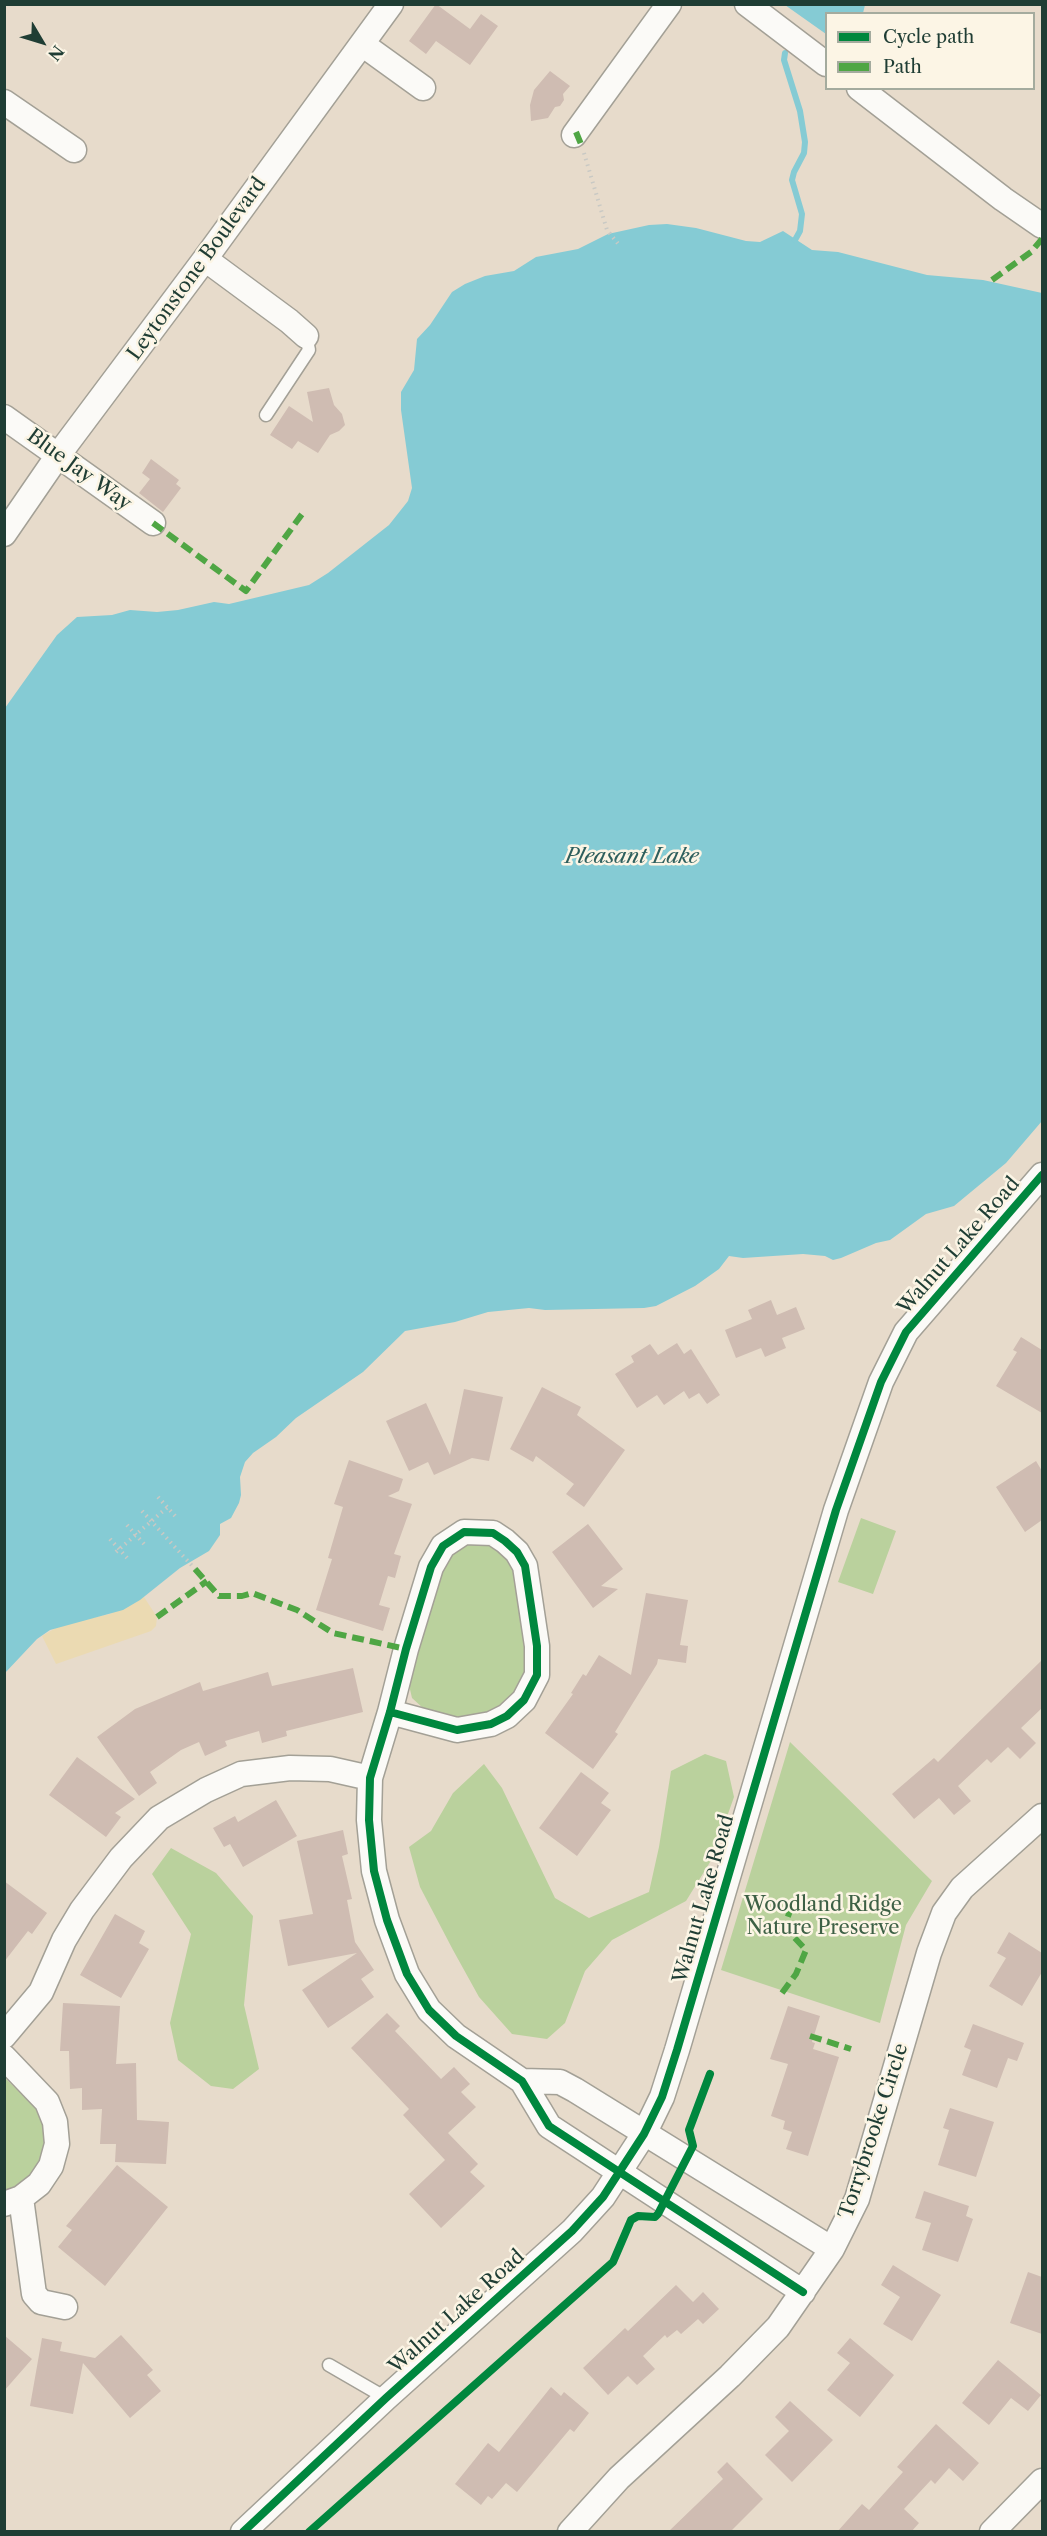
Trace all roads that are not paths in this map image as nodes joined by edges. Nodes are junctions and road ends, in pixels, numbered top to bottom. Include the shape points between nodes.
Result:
1 (391, 4) edge
2 (669, 4) edge
3 (747, 4) edge
4 (362, 44) junction
5 (825, 63) edge
6 (423, 88) dead end
7 (862, 90) edge
8 (4, 102) edge
9 (578, 139) road end
10 (74, 150) dead end
11 (1042, 226) edge
12 (205, 259) junction
13 (306, 336) joint
14 (266, 415) dead end
15 (4, 417) edge
16 (59, 454) junction
17 (153, 523) dead end
18 (4, 534) edge
19 (1042, 1175) edge
20 (390, 1712) junction
21 (370, 1778) junction
22 (1042, 1815) edge
23 (4, 2036) edge
24 (4, 2057) edge
25 (522, 2081) junction
26 (644, 2134) junction
27 (621, 2172) junction
28 (13, 2201) edge
29 (832, 2249) junction
30 (803, 2292) junction
31 (65, 2307) dead end
32 (329, 2365) dead end
33 (386, 2398) junction
34 (1042, 2481) edge
35 (996, 2530) edge
36 (243, 2532) edge
37 (570, 2532) edge

1 - 4 street, Leytonstone Boulevard
2 - 9 street
3 - 5 street
4 - 6 street
4 - 12 street, Leytonstone Boulevard
7 - 11 street
8 - 10 street
12 - 13 street
12 - 16 street, Leytonstone Boulevard
13 - 14 lane via 309,350
15 - 16 street, Blue Jay Way
16 - 17 street, Blue Jay Way
16 - 18 street, Leytonstone Boulevard
19 - 26 street, Walnut Lake Road via 906,1332 881,1382 836,1510 677,2050 662,2097
20 - 20 street via 431,1567 443,1546 471,1532 492,1533 505,1541 525,1566 536,1634 537,1675 524,1700 491,1724 457,1730
20 - 21 street
21 - 23 street via 330,1769 290,1768 241,1774 159,1818 121,1858 82,1910 41,1992
21 - 25 street via 374,1871 407,1974 429,2010 456,2036
22 - 29 street, Torrybrooke Circle via 962,1888 944,1913 857,2199
24 - 28 street via 47,2102 55,2122 57,2144 51,2166 39,2184
25 - 26 street via 560,2082
25 - 27 street via 549,2126
26 - 27 street, Walnut Lake Road
26 - 29 street
27 - 30 street
27 - 33 street, Walnut Lake Road via 572,2231
28 - 31 street via 34,2294 41,2302
29 - 30 street, Torrybrooke Circle
30 - 37 street, Torrybrooke Circle via 778,2327 619,2478
32 - 33 lane
33 - 36 street, Walnut Lake Road
34 - 35 street

